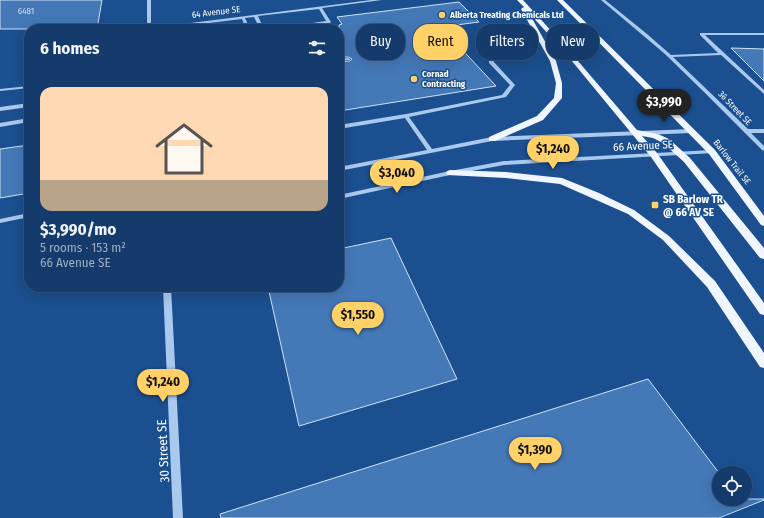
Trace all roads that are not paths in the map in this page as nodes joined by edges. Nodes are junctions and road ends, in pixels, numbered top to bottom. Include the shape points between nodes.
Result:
1 (149, 0) edge
2 (380, 0) edge
3 (520, 0) edge
4 (560, 0) edge
5 (603, 0) edge
6 (320, 8) junction
7 (256, 16) junction
8 (243, 17) junction
9 (149, 24) edge
10 (188, 24) edge
11 (246, 24) edge
12 (260, 24) edge
13 (314, 24) edge
14 (764, 34) edge
15 (722, 54) junction
16 (670, 56) junction
17 (344, 59) edge
18 (348, 59) dead end
19 (491, 62) dead end
20 (24, 88) edge
21 (0, 90) edge
22 (764, 93) edge
23 (24, 106) edge
24 (0, 109) edge
25 (406, 116) junction
26 (24, 121) edge
27 (0, 125) edge
28 (344, 126) edge
29 (692, 131) junction
30 (746, 131) junction
31 (636, 132) junction
32 (764, 132) edge
33 (492, 139) junction
34 (764, 149) edge
35 (431, 151) junction
36 (712, 152) junction
37 (680, 154) junction
38 (654, 155) junction
39 (344, 168) edge
40 (450, 173) junction
41 (344, 196) edge
42 (24, 216) edge
43 (0, 221) edge
44 (764, 222) edge
45 (764, 255) edge
46 (167, 292) edge
47 (764, 312) edge
48 (764, 363) edge
49 (178, 518) edge

1 - 9 street
2 - 6 street, 64 Avenue SE
3 - 31 main road
3 - 33 main road via 532,26 554,61 559,83 558,98 540,118
4 - 29 main road, Barlow Trail SE
5 - 16 street, 36 Street SE via 634,23
6 - 7 street, 64 Avenue SE
6 - 13 street via 329,22
7 - 8 street, 64 Avenue SE
7 - 12 street
8 - 10 street, 64 Avenue SE
8 - 11 street
14 - 15 street via 701,34
15 - 16 street
15 - 22 street
16 - 30 street, 36 Street SE
17 - 18 street
19 - 25 street via 513,85 504,96
20 - 21 street
23 - 24 street
25 - 28 street
25 - 35 street
26 - 27 street
29 - 31 street, 66 Avenue SE
29 - 36 main road, Barlow Trail SE
30 - 32 street
30 - 34 street, 36 Street SE
31 - 33 street, 66 Avenue SE
31 - 37 main road via 666,141
31 - 38 main road
33 - 35 street, 66 Avenue SE
35 - 39 street, 66 Avenue SE
36 - 37 street, 66 Avenue SE
36 - 44 main road, Barlow Trail SE
37 - 38 street, 66 Avenue SE
37 - 45 main road
38 - 40 street, 66 Avenue SE via 504,163
38 - 47 main road
40 - 41 street, 66 Avenue SE
40 - 48 main road via 562,181 631,212 666,238 711,284
42 - 43 street
46 - 49 street, 30 Street SE

